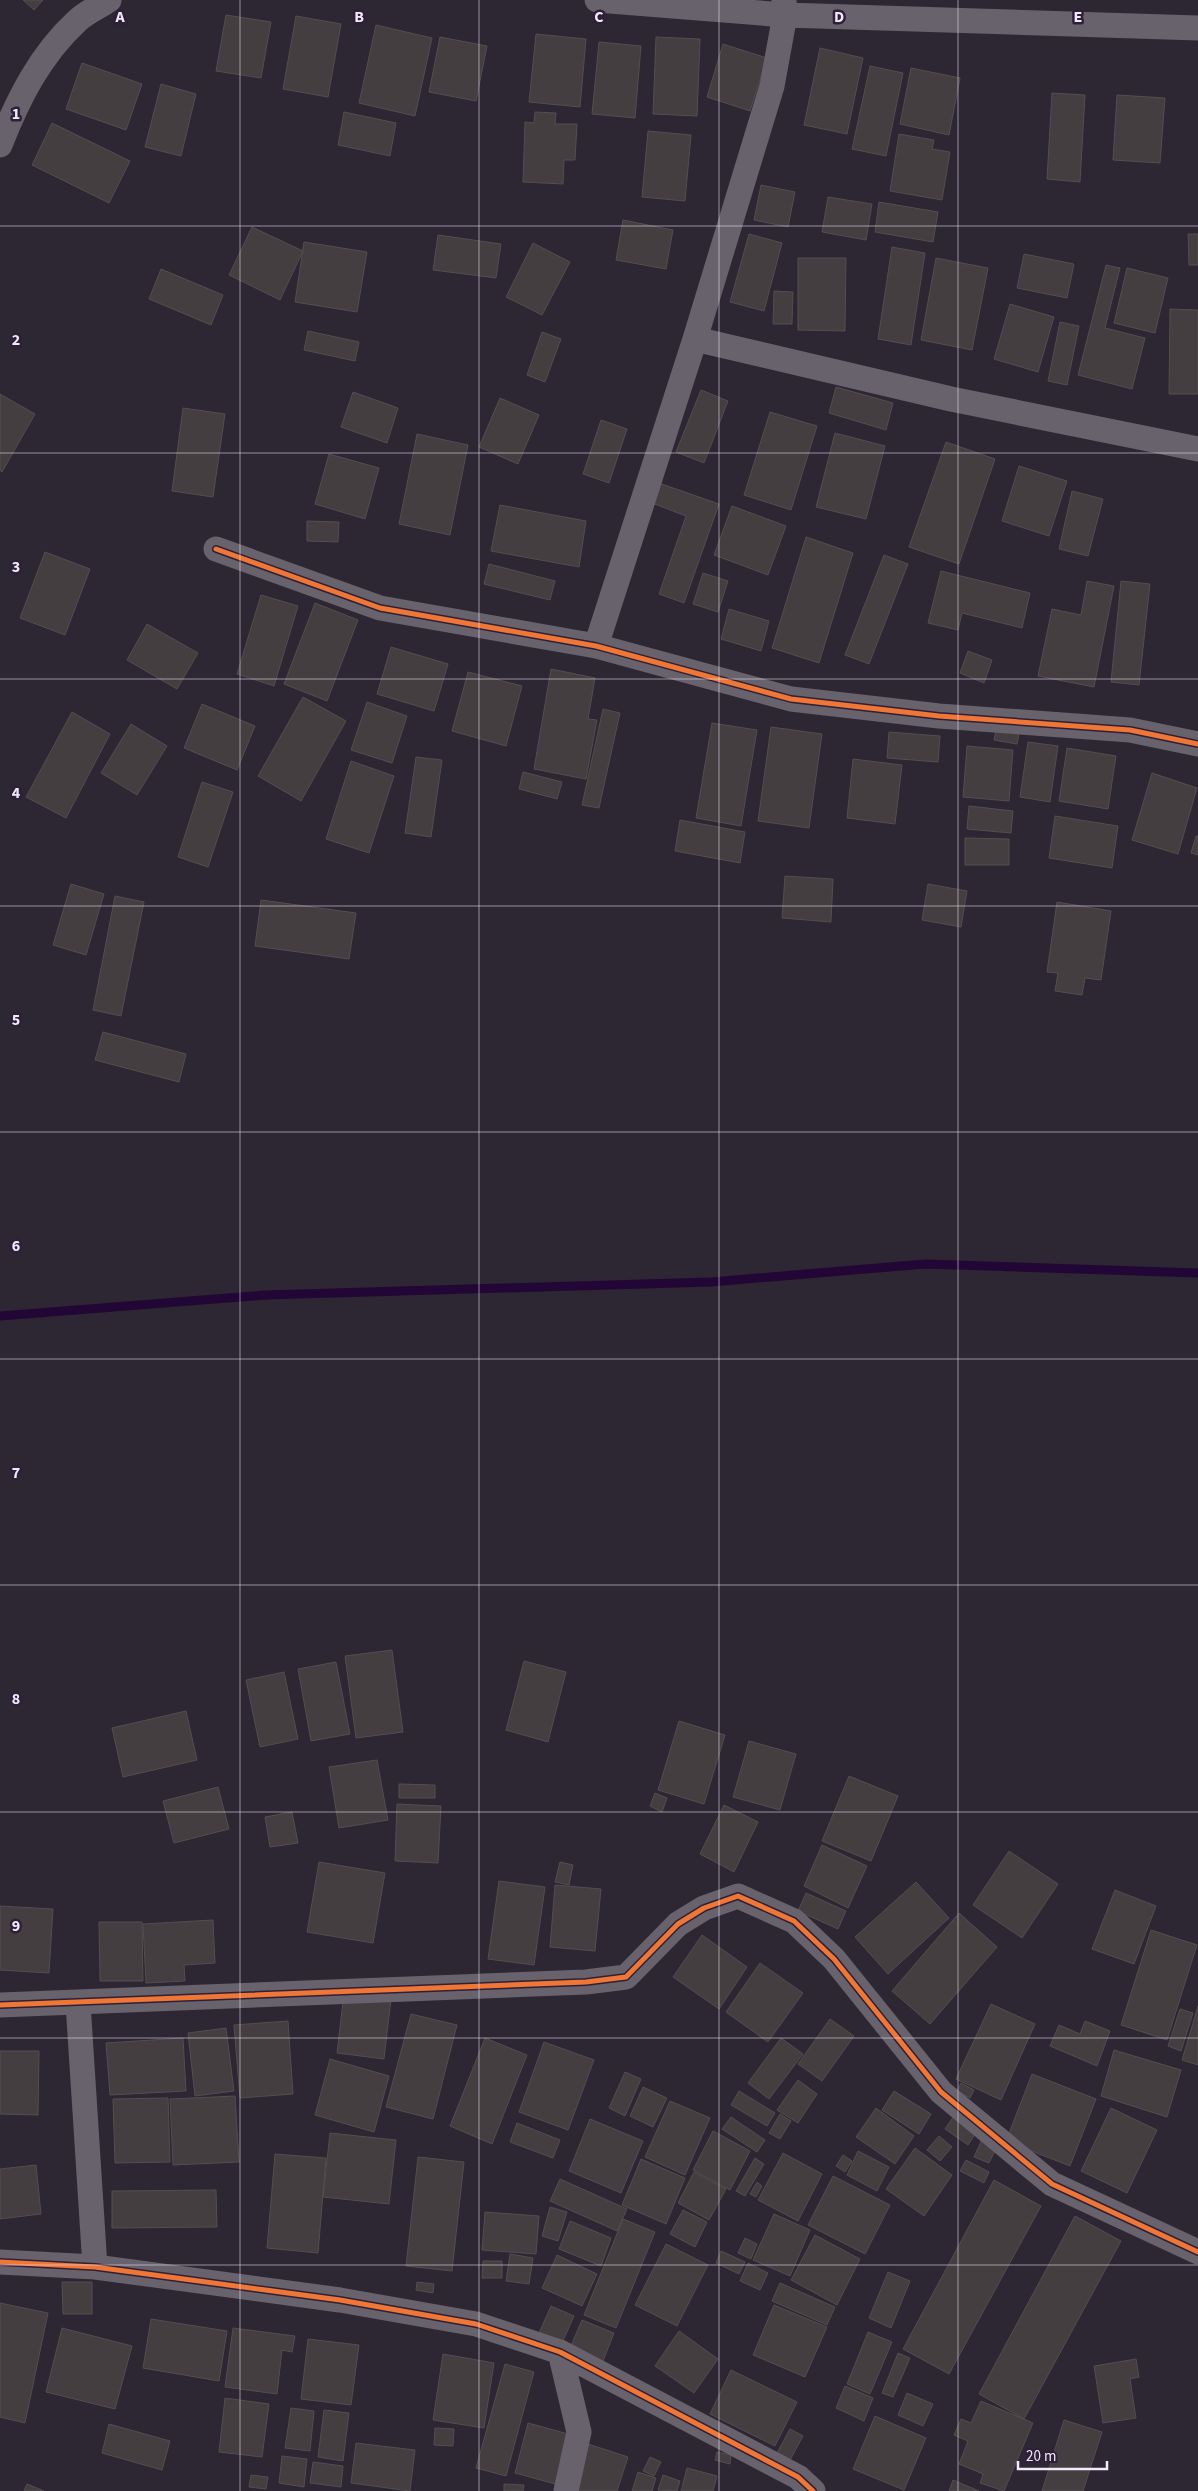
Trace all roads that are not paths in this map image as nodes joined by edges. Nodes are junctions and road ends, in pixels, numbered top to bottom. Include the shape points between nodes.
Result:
1 (109, 0) edge
2 (598, 0) edge
3 (784, 7) edge
4 (1198, 28) edge
5 (0, 144) edge
6 (695, 338) junction
7 (1198, 449) edge
8 (216, 549) dead end
9 (596, 646) junction
10 (1198, 744) edge
11 (78, 2003) junction
12 (0, 2005) edge
13 (1198, 2252) edge
14 (0, 2262) edge
15 (95, 2267) junction
16 (560, 2352) junction
17 (566, 2491) edge
18 (813, 2491) edge

1 - 5 street via 78,20 48,52 17,102
2 - 3 street
3 - 4 street
3 - 6 street via 772,86
6 - 7 street via 951,398
6 - 9 street
8 - 9 street via 380,608
9 - 10 street via 792,699 939,716 1130,730
11 - 12 street
11 - 13 street via 586,1982 626,1977 678,1924 704,1908 738,1896 794,1922 834,1959 941,2092 1052,2184
11 - 15 street
14 - 15 street
15 - 16 street via 340,2300 476,2324
16 - 17 street via 579,2432
16 - 18 street via 798,2477

